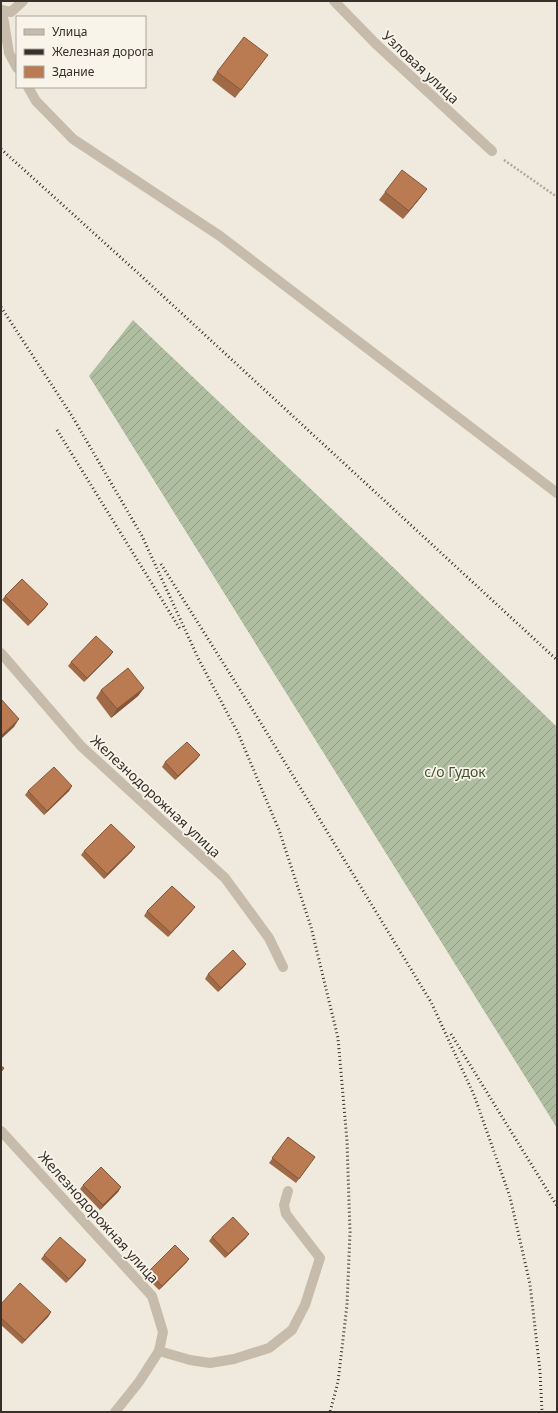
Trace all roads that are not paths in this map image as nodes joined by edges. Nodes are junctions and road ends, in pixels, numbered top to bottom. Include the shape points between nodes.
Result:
1 (23, 1) edge
2 (334, 1) edge
3 (1, 10) edge
4 (16, 66) edge
5 (29, 88) edge
6 (492, 152) road end
7 (557, 492) edge
8 (1, 653) edge
9 (283, 966) dead end
10 (1, 1130) edge
11 (288, 1191) dead end
12 (159, 1351) junction
13 (115, 1412) edge

1 - 3 street via 11,12
2 - 6 street, Узловая улица via 376,44
3 - 4 street via 9,53
5 - 7 street via 36,101 73,139 220,236
8 - 9 street, Железнодорожная улица via 81,746 225,878 269,938
10 - 12 street, Железнодорожная улица via 152,1296 163,1332
11 - 12 street via 284,1205 286,1214 320,1258 305,1305 292,1330 269,1348 234,1359 210,1363
12 - 13 street, Железнодорожная улица

